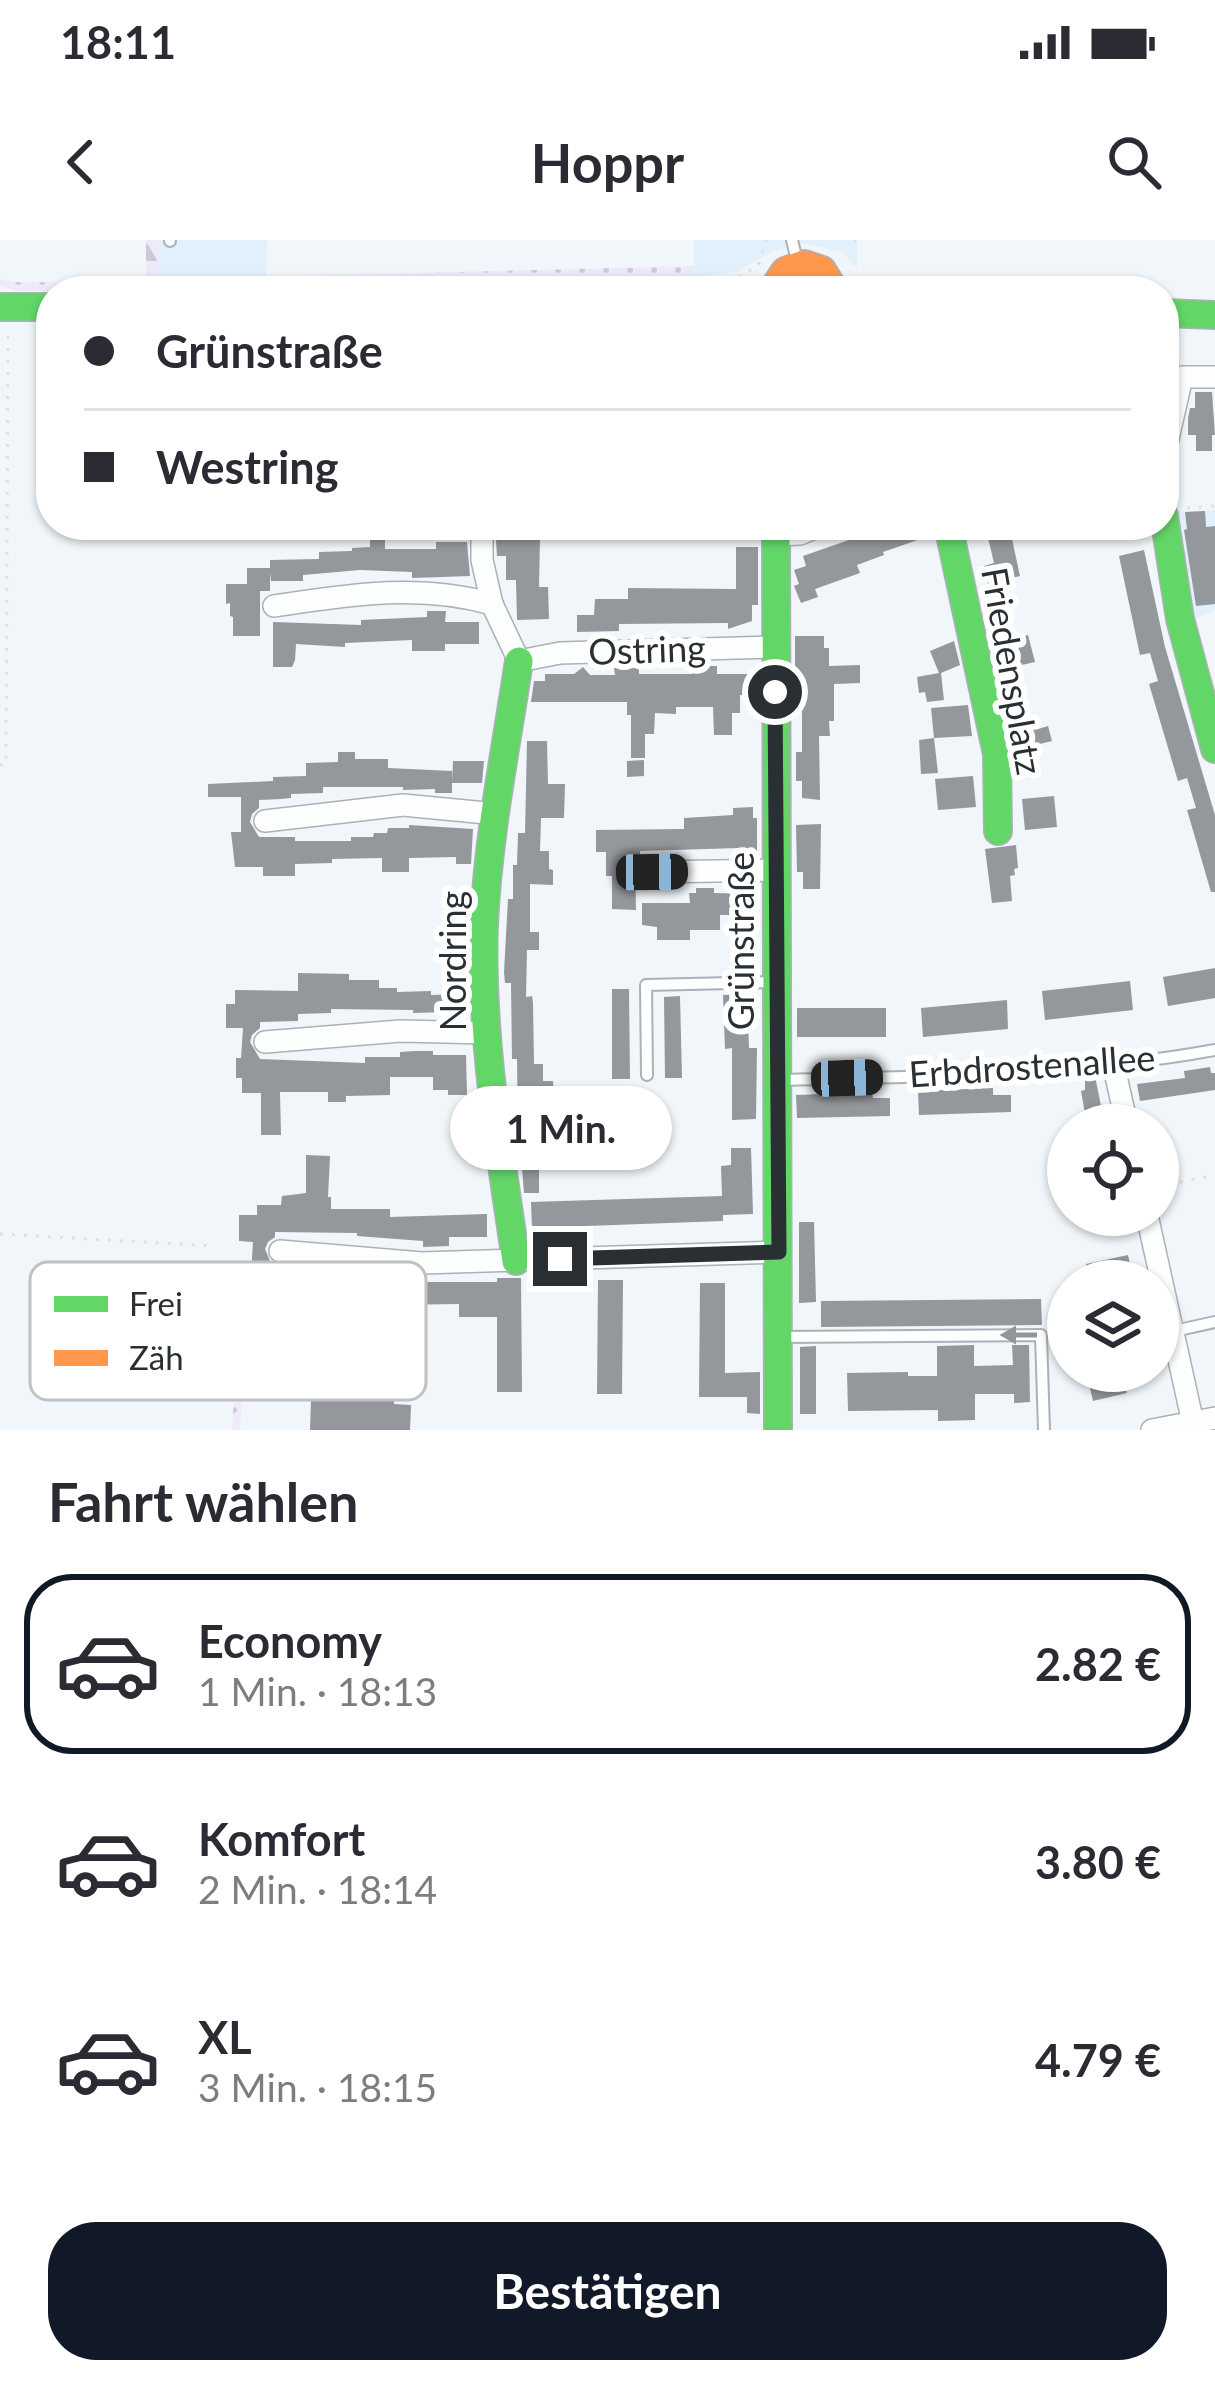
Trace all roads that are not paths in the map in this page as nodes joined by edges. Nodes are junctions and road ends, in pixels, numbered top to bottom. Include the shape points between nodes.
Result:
1 (795, 252) edge
2 (828, 276) edge
3 (4, 307) edge
4 (36, 307) edge
5 (1179, 314) edge
6 (1215, 315) edge
7 (1215, 377) edge
8 (1179, 389) edge
9 (482, 540) edge
10 (776, 540) edge
11 (951, 540) edge
12 (1175, 540) edge
13 (492, 604) junction
14 (274, 606) dead end
15 (775, 647) junction
16 (519, 661) junction
17 (1215, 747) edge
18 (497, 814) junction
19 (265, 821) dead end
20 (998, 831) dead end
21 (777, 870) junction
22 (652, 872) dead end
23 (775, 982) junction
24 (488, 1033) junction
25 (266, 1042) dead end
26 (1215, 1050) edge
27 (1113, 1063) junction
28 (647, 1075) dead end
29 (777, 1080) junction
30 (1122, 1104) edge
31 (280, 1251) dead end
32 (779, 1252) junction
33 (516, 1261) junction
34 (410, 1262) edge
35 (426, 1263) edge
36 (1215, 1322) edge
37 (1179, 1330) edge
38 (779, 1336) junction
39 (1179, 1346) edge
40 (1204, 1421) edge
41 (778, 1430) edge
42 (1044, 1430) edge
43 (1152, 1430) edge

1 - 2 street
3 - 4 street
5 - 6 street
7 - 8 street via 1182,376
9 - 13 street
10 - 15 street, Grünstraße
11 - 20 street, Friedensplatz via 997,754
12 - 17 street via 1180,619
13 - 14 street via 393,591
13 - 16 street
15 - 16 street, Ostring
15 - 21 street, Grünstraße
16 - 18 street, Nordring
18 - 19 street via 403,805
18 - 24 street, Nordring via 484,957
21 - 22 street
21 - 23 street, Grünstraße
23 - 28 lane via 646,986
23 - 29 street, Grünstraße
24 - 25 street
24 - 33 street, Nordring
26 - 27 lane, Erbdrostenallee
27 - 29 lane, Erbdrostenallee
27 - 30 street
29 - 32 street, Grünstraße
31 - 34 street
32 - 33 street
32 - 38 street, Grünstraße
33 - 35 street
36 - 37 lane
38 - 41 street, Grünstraße
42 -> 38 lane via 1041,1335
39 - 40 street
40 - 43 street

